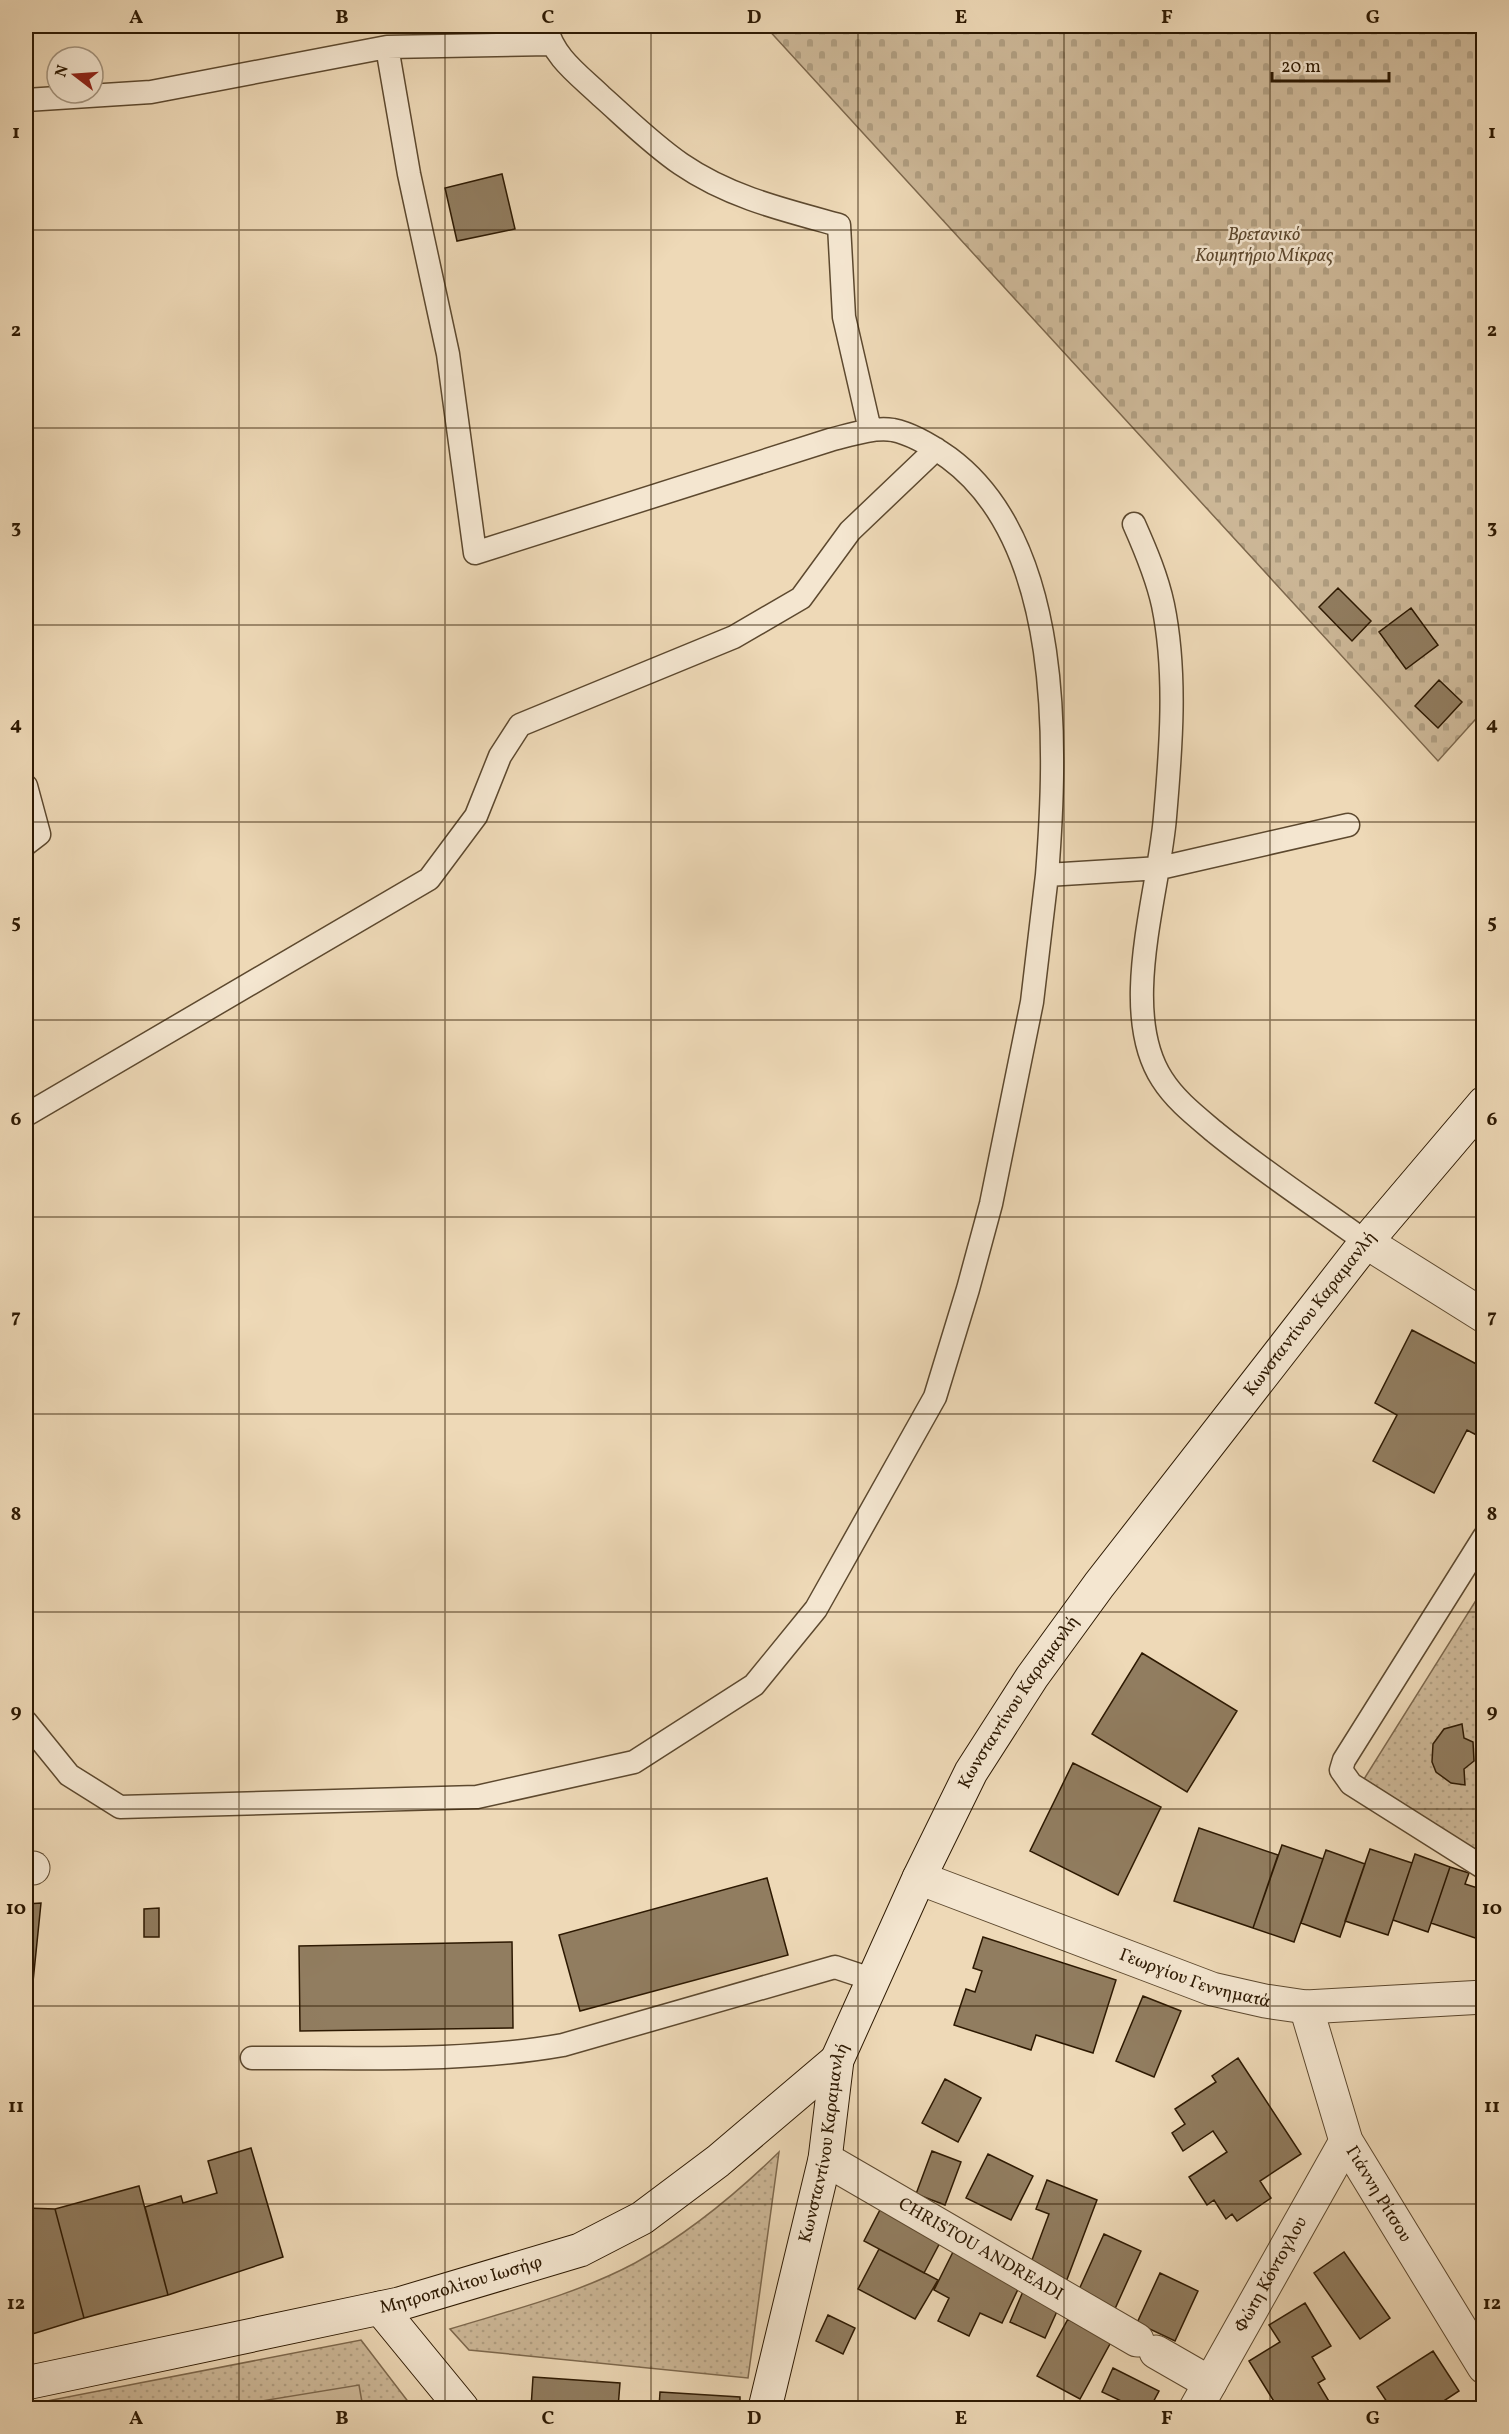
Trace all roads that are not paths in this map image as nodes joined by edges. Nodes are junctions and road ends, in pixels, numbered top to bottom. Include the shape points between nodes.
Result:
1 (548, 35) edge
2 (387, 47) junction
3 (26, 100) edge
4 (870, 430) junction
5 (936, 449) junction
6 (1134, 524) dead end
7 (26, 786) edge
8 (1348, 825) dead end
9 (26, 844) edge
10 (1160, 868) junction
11 (1047, 875) junction
12 (1484, 1103) edge
13 (26, 1115) edge
14 (1366, 1242) junction
15 (1484, 1316) edge
16 (1484, 1537) edge
17 (26, 1722) edge
18 (1484, 1868) edge
19 (919, 1878) junction
20 (874, 1980) junction
21 (1484, 1997) edge
22 (1306, 2007) junction
23 (252, 2058) dead end
24 (837, 2060) junction
25 (1346, 2142) junction
26 (825, 2159) junction
27 (380, 2308) junction
28 (1484, 2367) edge
29 (26, 2383) edge
30 (1203, 2396) edge
31 (462, 2409) edge
32 (765, 2409) edge

1 - 2 lane
1 - 4 lane via 572,69 650,141 683,165 761,204 839,225 844,317
2 - 3 lane via 151,92
2 - 4 lane via 409,174 448,354 475,553
4 - 5 lane via 892,430
5 - 11 lane via 978,484 996,507 1013,539 1034,600 1050,714 1051,825
5 - 13 lane via 850,531 801,598 734,637 520,725 500,756 476,816 429,879
6 - 10 lane via 1154,570 1169,653 1169,764
7 - 9 lane via 39,834
8 - 10 lane
10 - 11 lane
10 - 14 lane via 1146,947 1142,1013 1144,1034 1161,1077 1176,1098 1240,1152
11 - 17 lane via 1039,951 1014,1098 991,1204 935,1397 816,1609 754,1685 634,1762 477,1797 120,1807 69,1775
12 - 14 main road, Κωνσταντίνου Καραμανλή
14 - 15 main road
14 - 19 main road, Κωνσταντίνου Καραμανλή via 1032,1677 971,1772
16 - 18 lane via 1341,1770 1351,1784
19 - 20 main road, Κωνσταντίνου Καραμανλή
19 - 22 main road, Γεωργίου Γεννηματά via 1212,1989
20 - 23 lane via 835,1967 563,2045 526,2052
20 - 24 main road, Κωνσταντίνου Καραμανλή
21 - 22 main road, Γεωργίου Γεννηματά
22 - 25 main road, Γιάννη Ρίτσου
24 - 26 main road, Κωνσταντίνου Καραμανλή
24 - 27 main road, Μητροπολίτου Ιωσήφ via 718,2161 642,2218 580,2250
25 - 28 main road, Γιάννη Ρίτσου
25 - 30 main road, Φώτη Κόντογλου
26 - 30 main road, CHRISTOU ANDREADI via 1147,2346
26 - 32 main road, Κωνσταντίνου Καραμανλή
27 - 29 main road, Μητροπολίτου Ιωσήφ
27 - 31 main road

